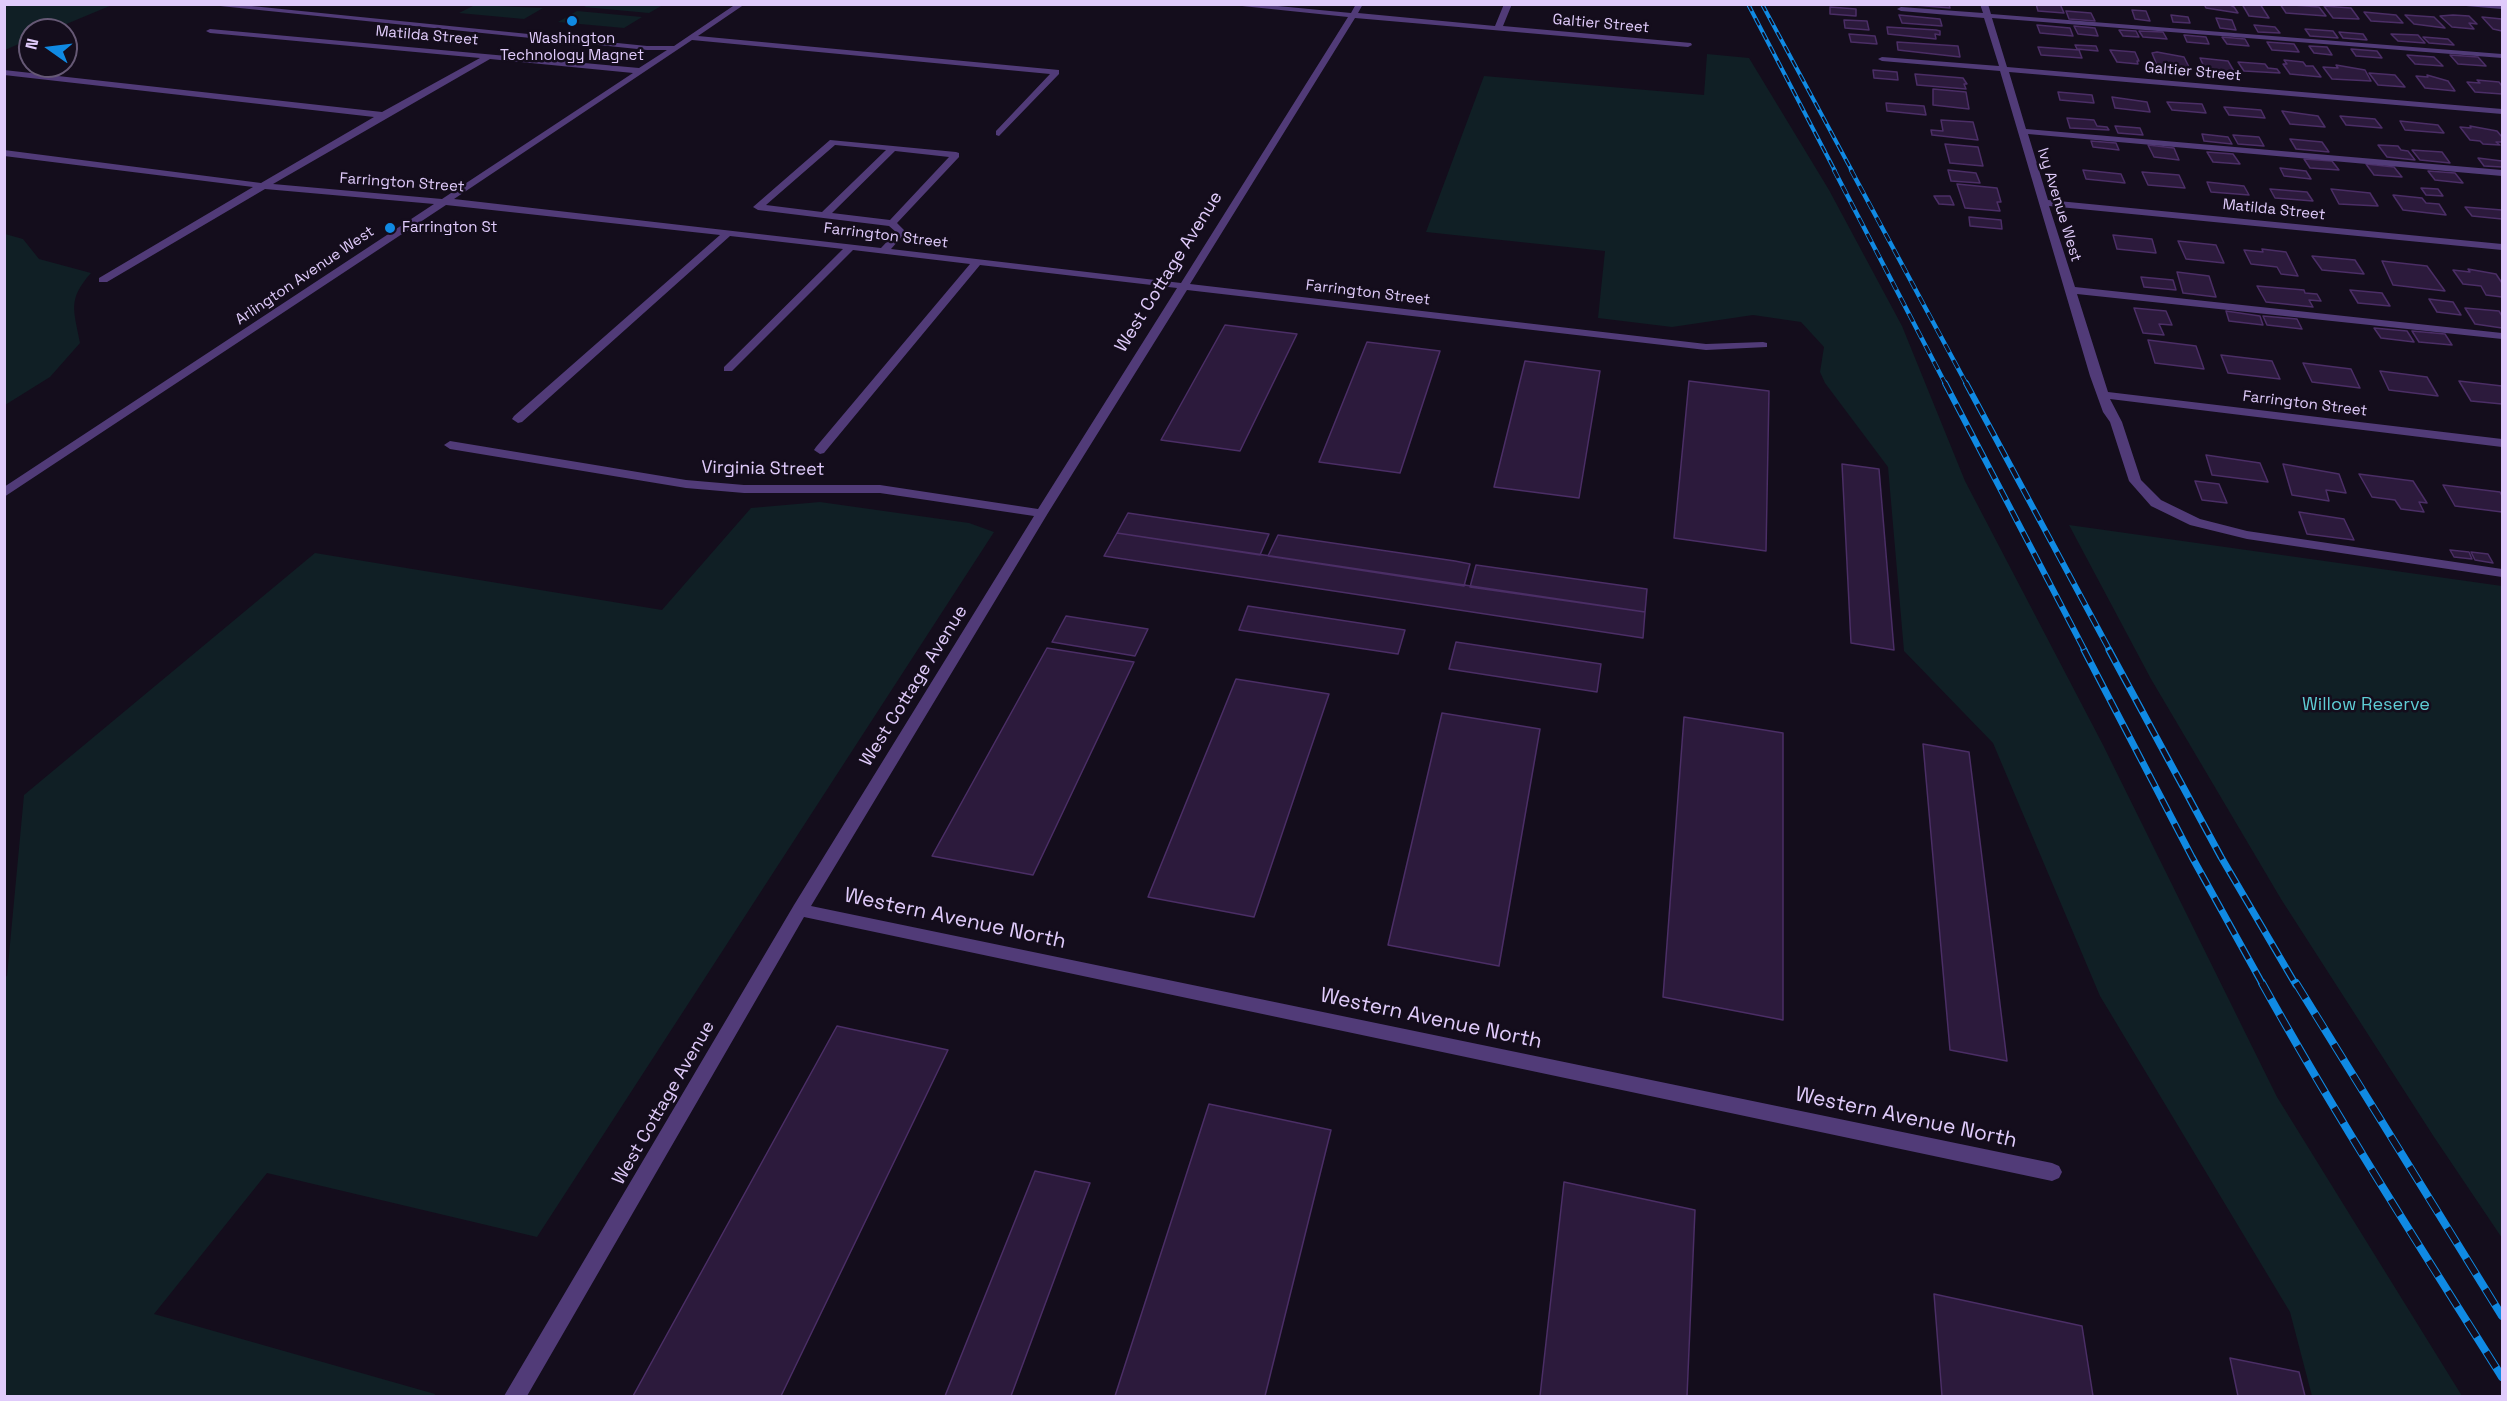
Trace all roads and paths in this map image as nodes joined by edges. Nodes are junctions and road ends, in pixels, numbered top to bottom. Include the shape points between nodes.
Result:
1 (204, 4) edge
2 (742, 4) edge
3 (1226, 4) edge
4 (1508, 4) edge
5 (1984, 4) edge
6 (2466, 4) edge
7 (2502, 7) edge
8 (1901, 9) dead end
9 (1356, 10) edge
10 (1987, 16) junction
11 (1498, 28) junction
12 (210, 31) dead end
13 (691, 38) junction
14 (1688, 45) dead end
15 (675, 48) junction
16 (2502, 56) edge
17 (488, 57) junction
18 (1882, 60) dead end
19 (2004, 70) junction
20 (641, 71) junction
21 (4, 72) edge
22 (2502, 111) edge
23 (383, 115) junction
24 (2022, 131) junction
25 (999, 133) dead end
26 (893, 148) junction
27 (4, 153) edge
28 (2502, 173) edge
29 (265, 186) junction
30 (2043, 202) junction
31 (442, 203) junction
32 (824, 215) junction
33 (892, 223) junction
34 (728, 233) junction
35 (850, 247) junction
36 (2502, 247) edge
37 (884, 251) junction
38 (977, 262) junction
39 (103, 280) dead end
40 (1183, 286) junction
41 (2069, 290) junction
42 (2502, 336) edge
43 (1763, 345) dead end
44 (728, 369) dead end
45 (2104, 395) junction
46 (518, 419) dead end
47 (2502, 443) edge
48 (450, 445) dead end
49 (820, 450) dead end
50 (4, 492) edge
51 (1042, 513) junction
52 (2502, 573) edge
53 (800, 910) junction
54 (2052, 1172) dead end
55 (515, 1396) edge

1 - 15 street
2 - 13 street, Arlington Avenue West
3 - 9 street, Galtier Street
4 - 11 street
5 - 10 street, Ivy Avenue West
6 - 7 street
8 - 10 street
9 - 11 street, Galtier Street
9 - 40 street, West Cottage Avenue
10 - 16 street
10 - 19 street, Ivy Avenue West
11 - 14 street, Galtier Street
12 - 17 street, Matilda Street
13 - 15 street, Arlington Avenue West
13 - 25 street via 1056,72
15 - 20 street, Arlington Avenue West
17 - 20 street, Matilda Street
17 - 23 street
18 - 19 street, Galtier Street
19 - 22 street, Galtier Street
19 - 24 street, Ivy Avenue West
20 - 31 street, Arlington Avenue West
21 - 23 street
23 - 29 street
24 - 28 street
24 - 30 street, Ivy Avenue West
26 - 32 street
26 - 32 street via 833,142 758,207
26 - 33 street via 956,155
27 - 29 street, Farrington Street
29 - 31 street, Farrington Street
29 - 39 street
30 - 36 street, Matilda Street
30 - 41 street, Ivy Avenue West
31 - 34 street, Farrington Street via 474,203
31 - 50 street, Arlington Avenue West
32 - 33 street
33 - 37 street via 901,232
34 - 35 street, Farrington Street
34 - 46 street
35 - 37 street, Farrington Street
35 - 44 street
37 - 38 street, Farrington Street
38 - 40 street, Farrington Street
38 - 49 street
40 - 43 street, Farrington Street via 1706,347
40 - 51 street, West Cottage Avenue
41 - 42 street
41 - 45 street, Ivy Avenue West
45 - 47 street, Farrington Street
45 - 52 street, Ivy Avenue West via 2135,481 2156,503 2194,522 2247,535
48 - 51 street, Virginia Street via 686,484 744,489 880,489
51 - 53 street, West Cottage Avenue
53 - 54 street, Western Avenue North
53 - 55 street, West Cottage Avenue

